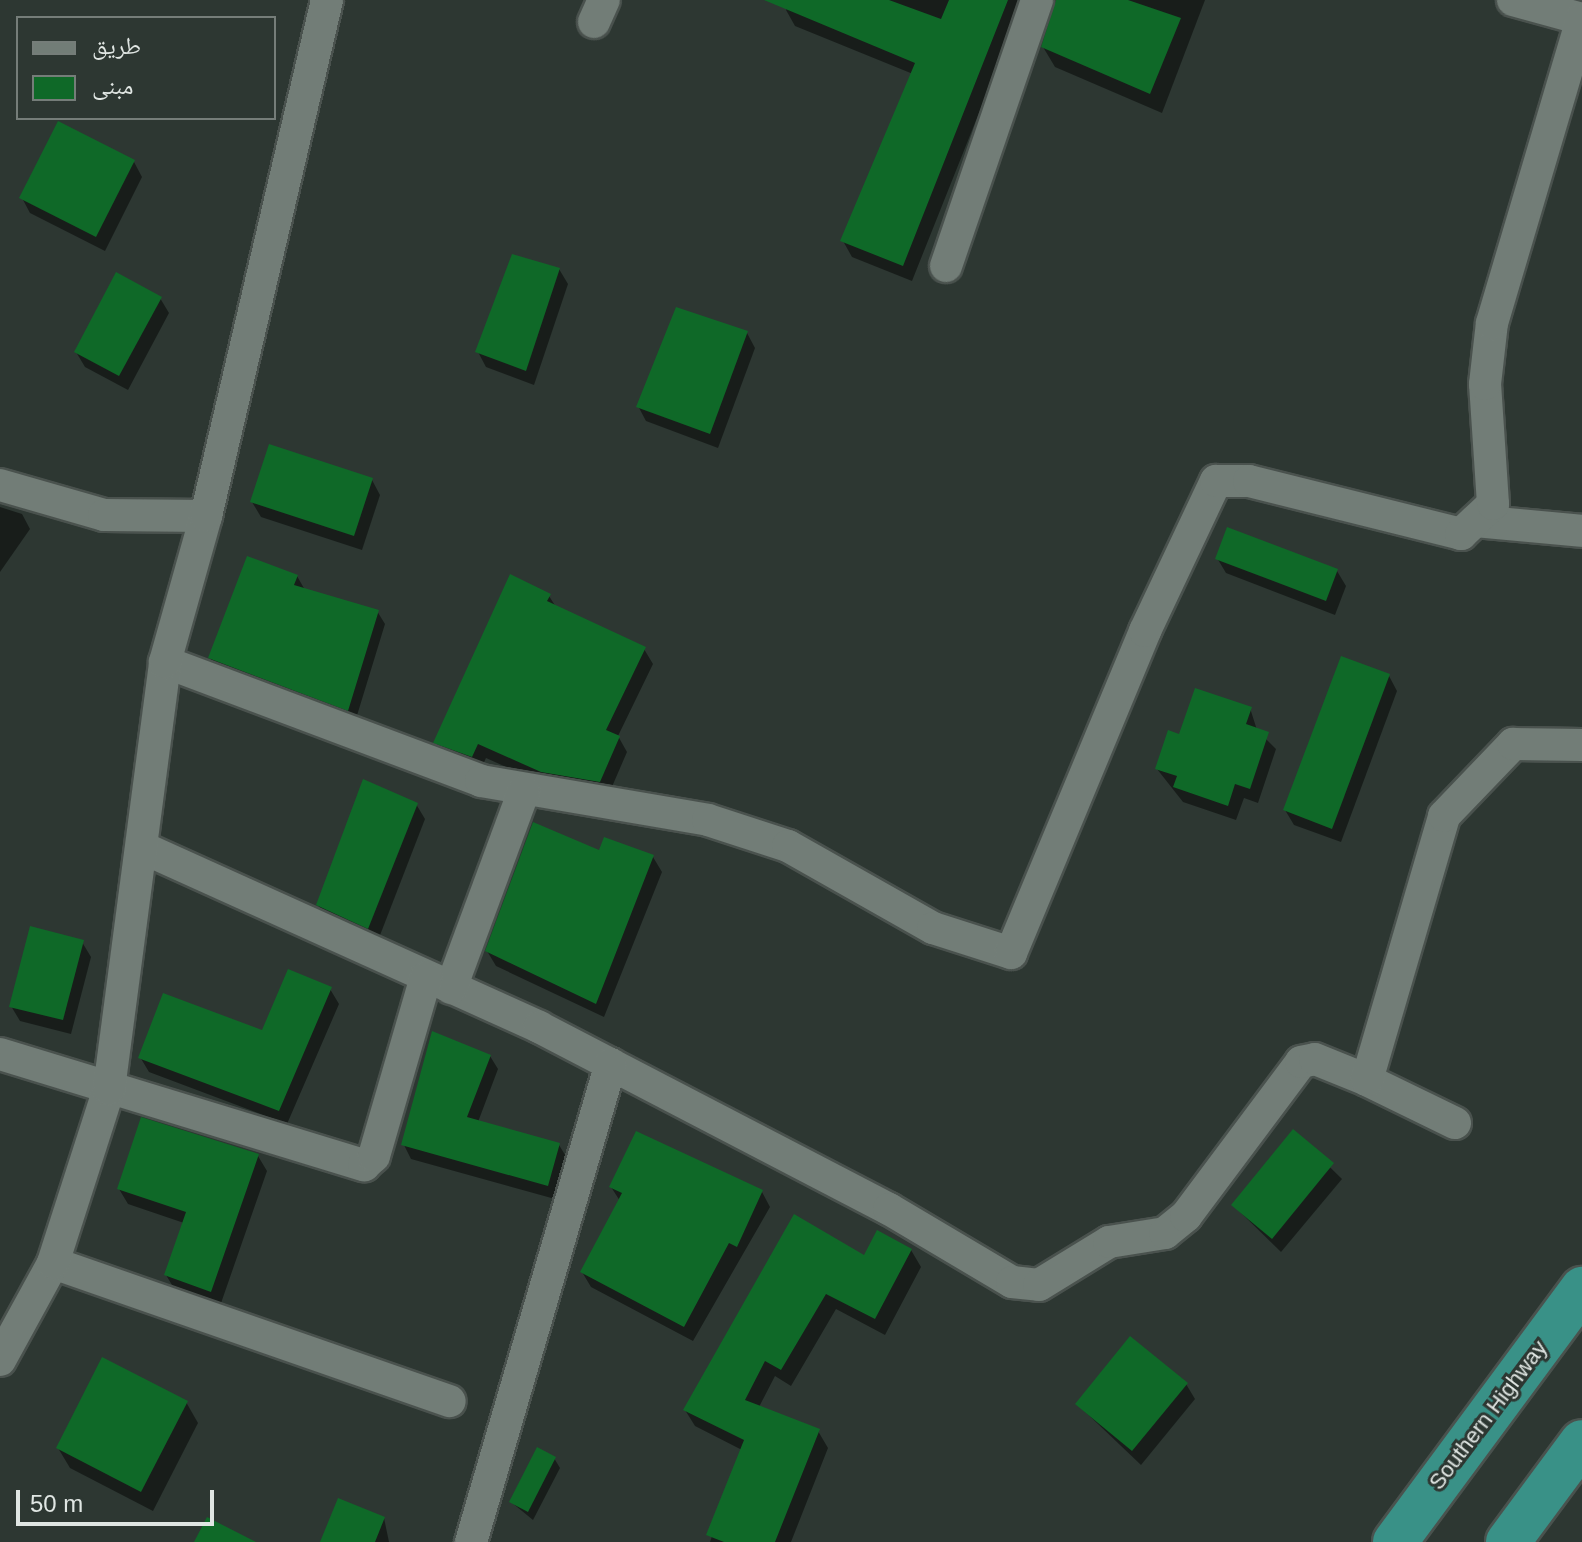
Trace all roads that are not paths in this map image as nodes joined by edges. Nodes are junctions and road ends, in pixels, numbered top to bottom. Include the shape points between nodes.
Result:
1 (327, 0) edge
2 (1037, 0) edge
3 (1513, 0) edge
4 (1582, 19) edge
5 (946, 266) dead end
6 (0, 485) edge
7 (206, 516) junction
8 (1475, 521) junction
9 (1582, 531) edge
10 (165, 662) junction
11 (1582, 745) edge
12 (524, 791) junction
13 (143, 848) junction
14 (439, 982) junction
15 (0, 1054) edge
16 (611, 1064) junction
17 (1367, 1080) junction
18 (109, 1089) junction
19 (1455, 1123) dead end
20 (53, 1263) junction
21 (1582, 1289) edge
22 (0, 1360) edge
23 (450, 1401) dead end
24 (1582, 1442) edge
25 (471, 1542) edge
26 (1395, 1542) edge
27 (1508, 1542) edge

1 - 7 street
2 - 5 street
3 - 4 street
4 - 8 street via 1492,323 1485,384 1493,504
6 - 7 street via 104,515
7 - 10 street
8 - 9 street
8 - 12 street via 1461,534 1249,481 1216,481 1145,631 1011,953 933,928 788,846 708,820
10 - 12 street via 374,744
10 - 13 street
11 - 17 street via 1513,744 1444,816
12 - 14 street
13 - 14 street
13 - 18 street
14 - 16 street
14 - 18 street via 374,1156 364,1165
15 - 18 street
16 - 17 street via 1012,1282 1039,1285 1109,1242 1165,1233 1186,1216 1301,1062 1315,1059
16 - 25 street
17 - 19 street
18 - 20 street
20 - 22 street
20 - 23 street
21 - 26 highway, Southern Highway
24 - 27 highway

